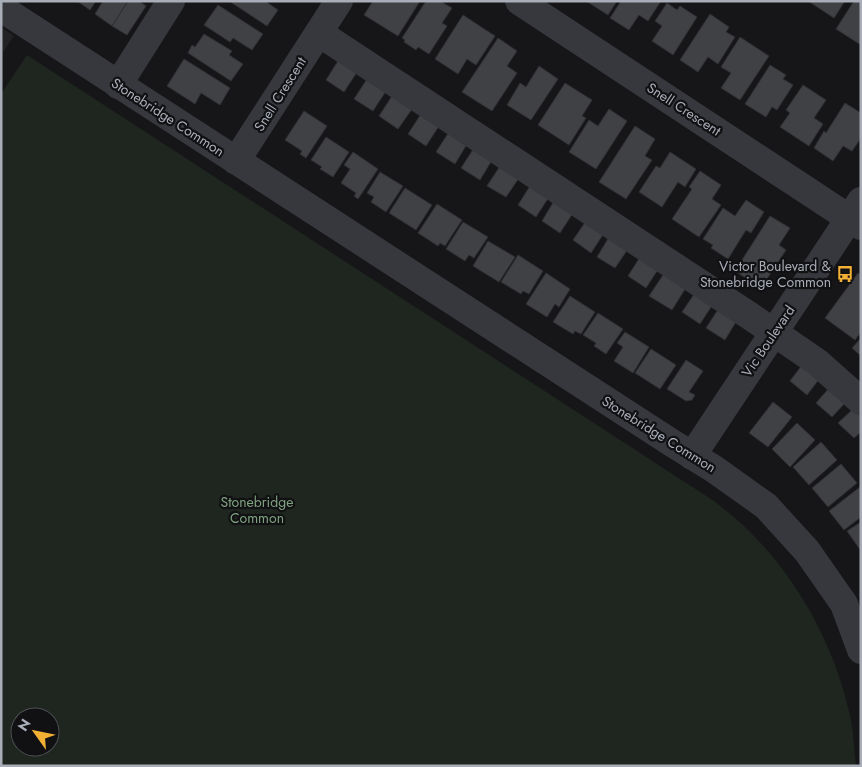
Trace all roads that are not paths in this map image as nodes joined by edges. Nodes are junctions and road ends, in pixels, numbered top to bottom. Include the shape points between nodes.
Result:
1 (171, 1) edge
2 (339, 1) edge
3 (519, 1) edge
4 (1, 8) edge
5 (319, 33) junction
6 (118, 84) junction
7 (236, 161) junction
8 (857, 215) edge
9 (773, 332) junction
10 (861, 401) edge
11 (692, 456) junction
12 (861, 650) edge

1 - 6 street
2 - 5 street, Snell Crescent
3 - 8 street, Snell Crescent
4 - 6 street, Stonebridge Common
5 - 7 street, Snell Crescent
5 - 9 street
6 - 7 street, Stonebridge Common
7 - 11 street, Stonebridge Common
8 - 9 street, Vic Boulevard
9 - 10 street via 817,362
9 - 11 street, Vic Boulevard
11 - 12 street, Stonebridge Common via 766,506 807,551 844,604

